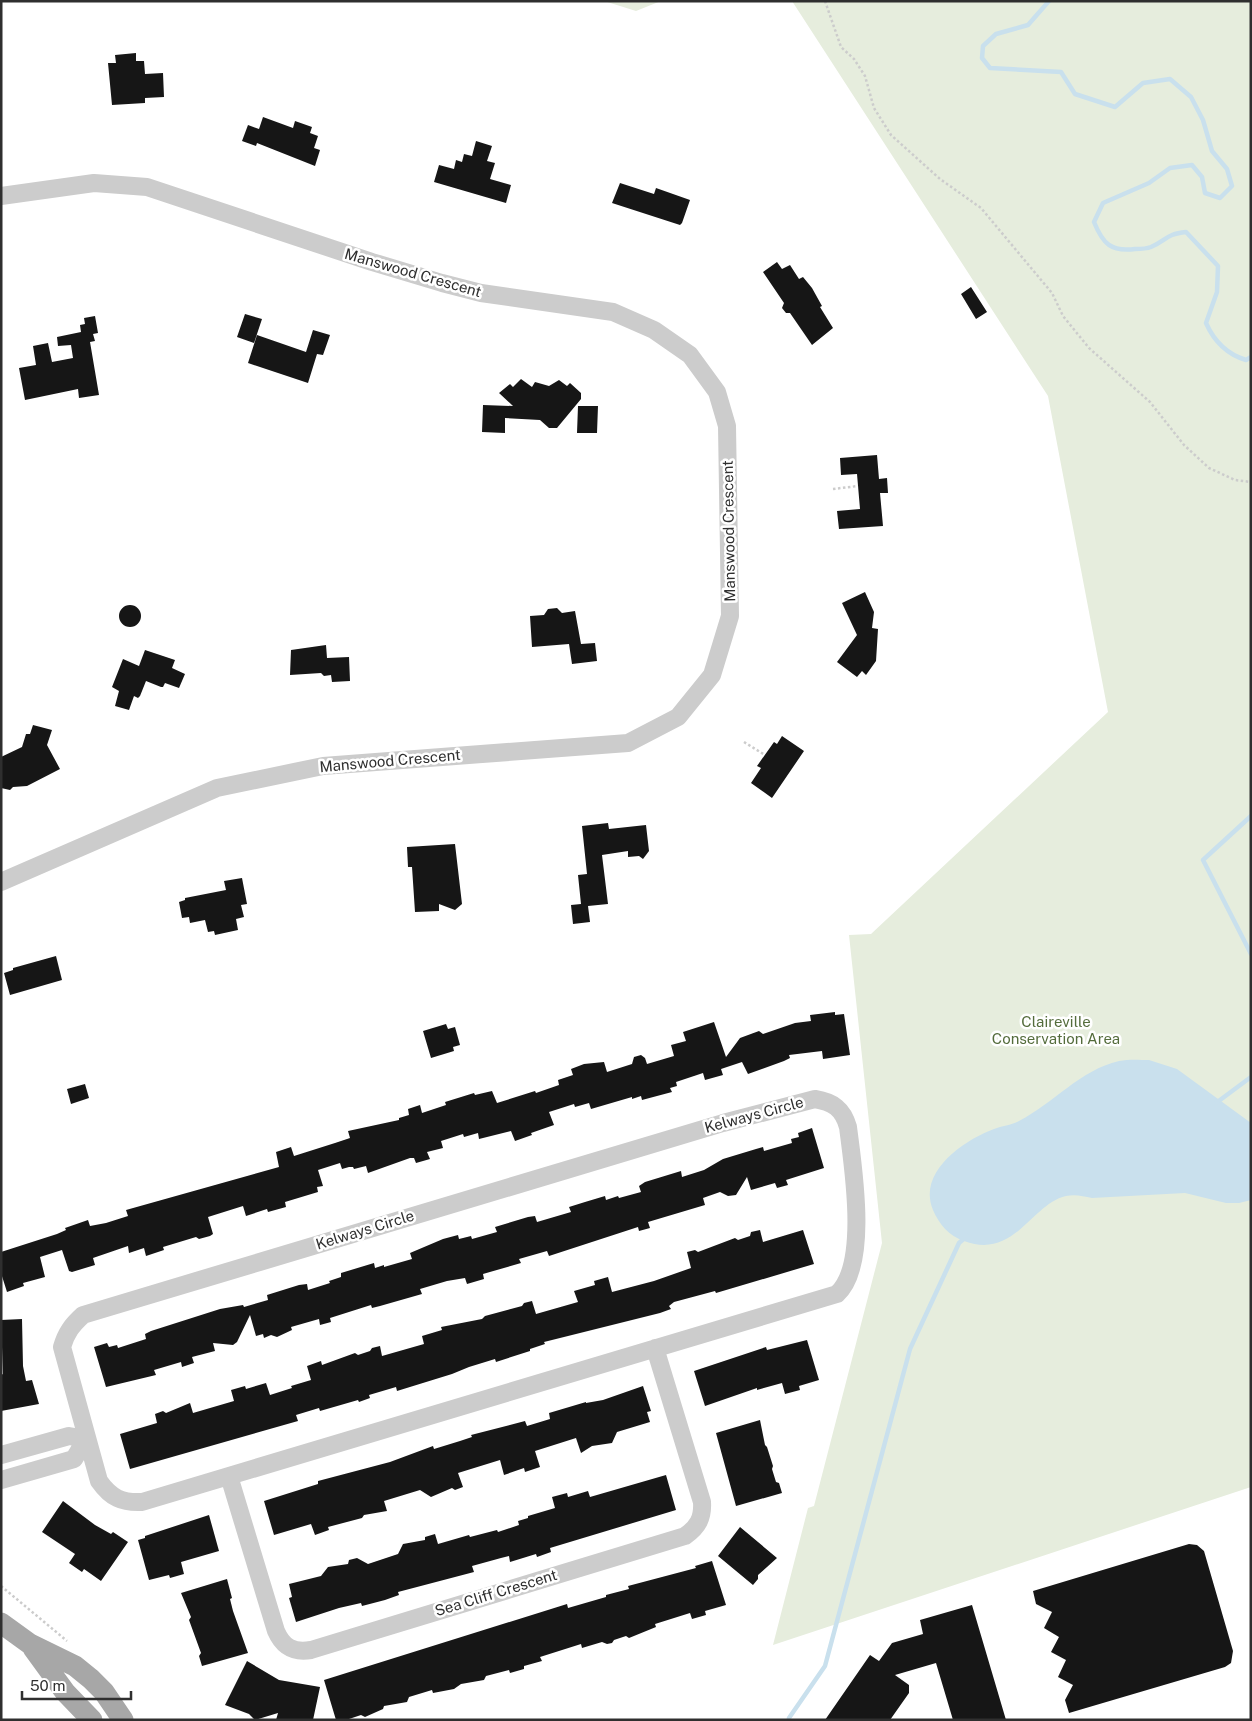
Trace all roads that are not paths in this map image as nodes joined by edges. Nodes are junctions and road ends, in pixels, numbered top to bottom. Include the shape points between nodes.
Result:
1 (1, 196) edge
2 (1, 882) edge
3 (655, 1348) junction
4 (86, 1439) junction
5 (1, 1455) edge
6 (229, 1476) junction
7 (1, 1480) edge
8 (1, 1623) edge
9 (30, 1644) junction
10 (92, 1720) edge
11 (123, 1720) edge

1 - 2 street, Manswood Crescent via 94,183 147,187 442,283 481,293 613,312 654,330 690,355 717,392 727,426 730,609 712,675 678,717 628,743 323,766 224,786
3 - 4 street, Kelways Circle via 828,1297 844,1287 850,1278 856,1214 848,1127 845,1116 837,1107 827,1101 804,1101 82,1315 66,1335 62,1347
3 - 6 street, Kelways Circle
3 - 6 street, Sea Cliff Crescent via 702,1502 700,1522 693,1530 685,1536 311,1650 287,1647 276,1631
4 - 5 street via 69,1436
4 - 6 street, Kelways Circle via 99,1481 117,1500 142,1502
4 - 7 street via 74,1459
8 - 9 main road
9 - 10 main road via 65,1692
9 - 11 main road via 75,1666 91,1679

